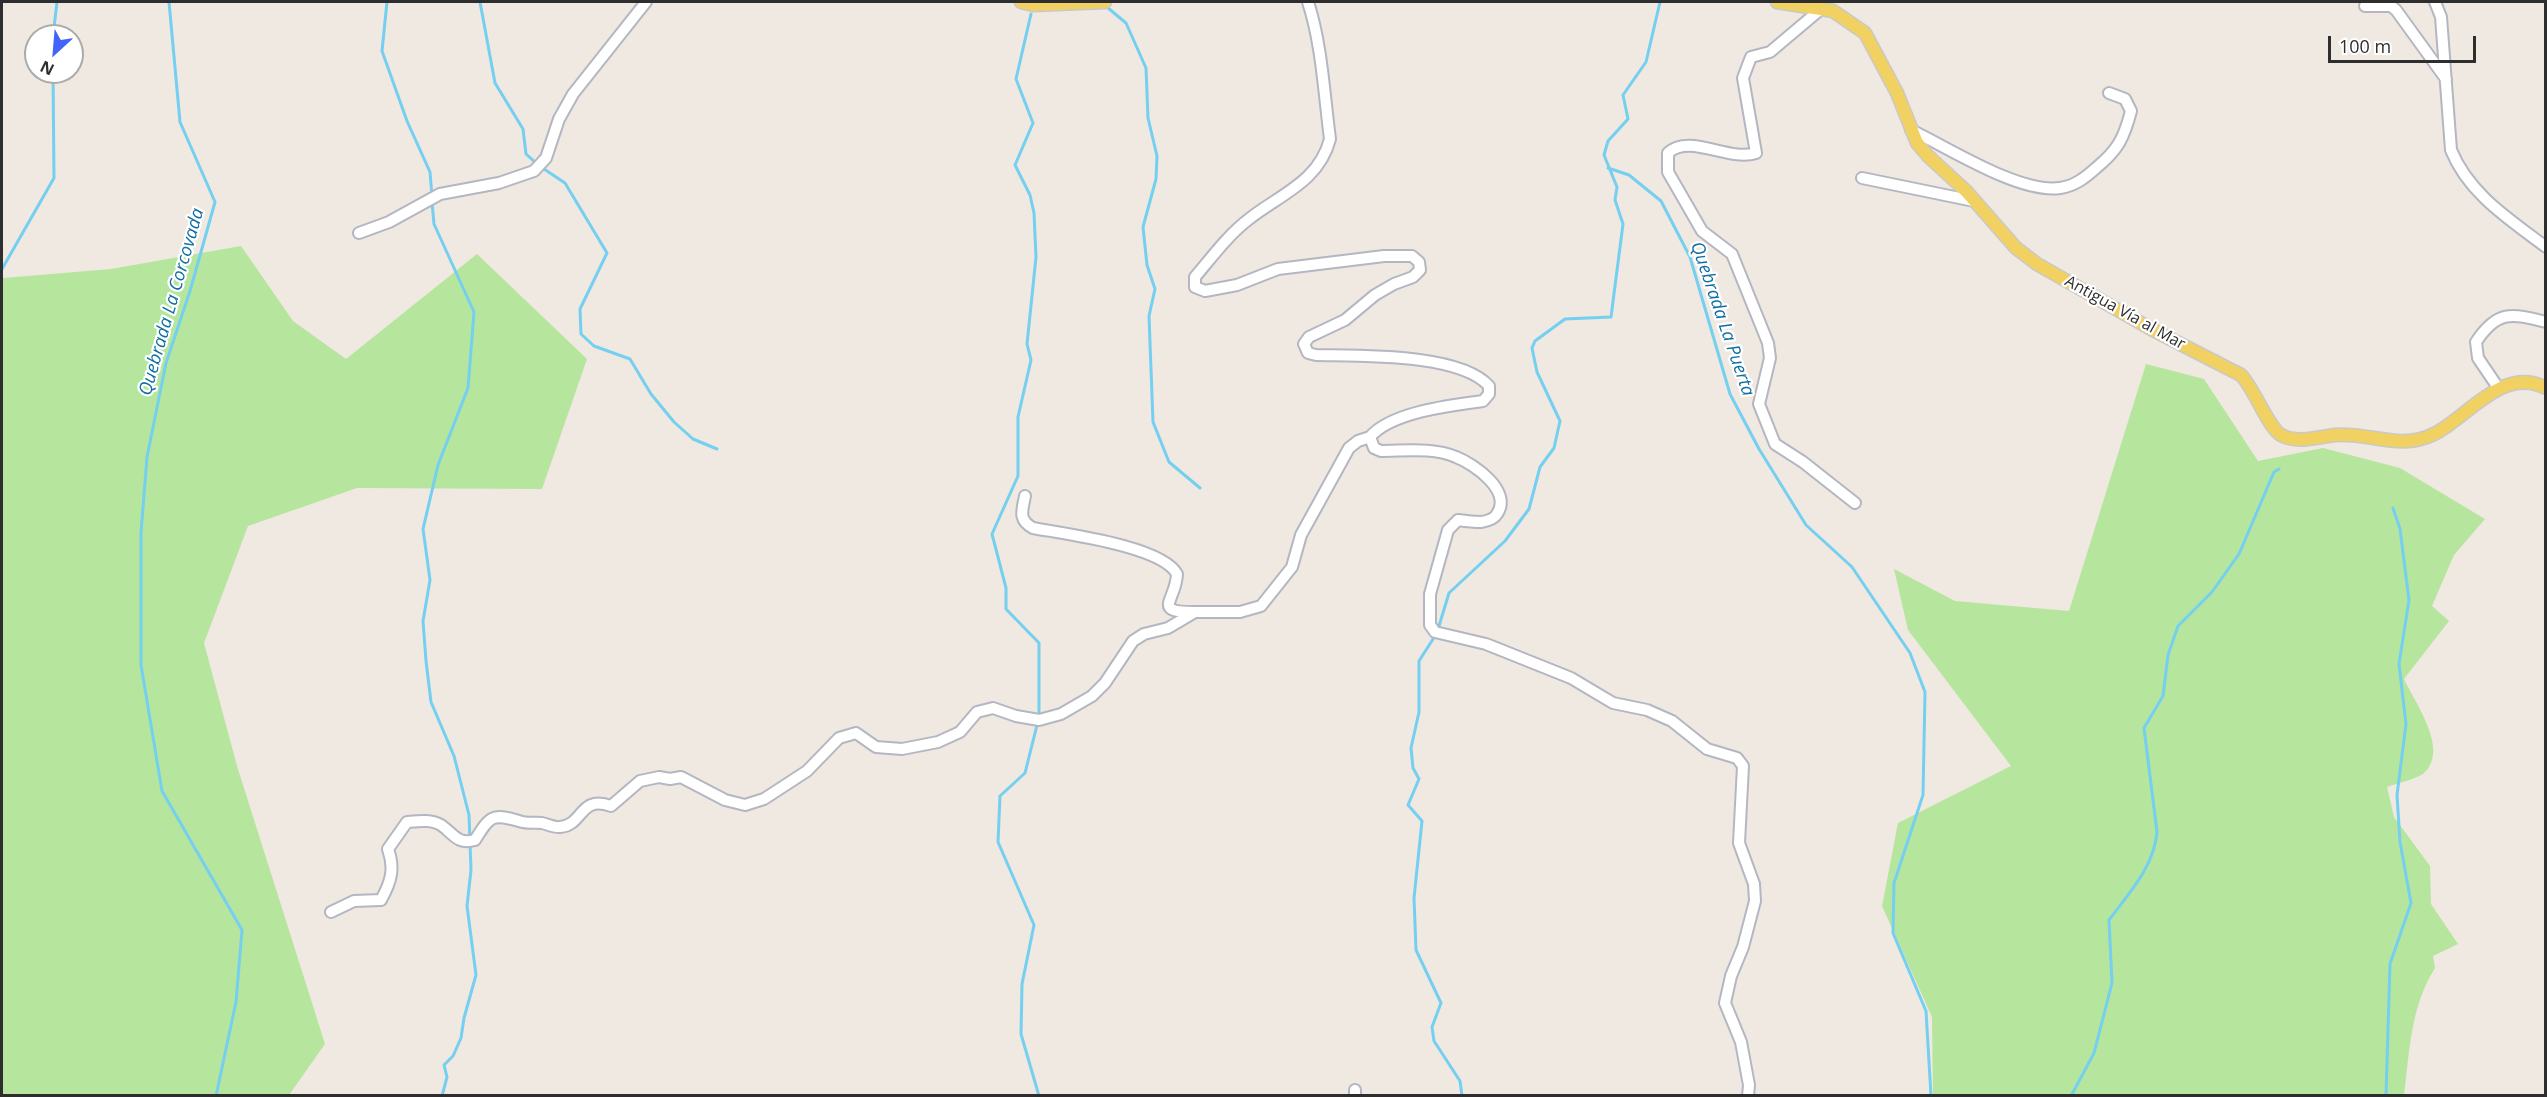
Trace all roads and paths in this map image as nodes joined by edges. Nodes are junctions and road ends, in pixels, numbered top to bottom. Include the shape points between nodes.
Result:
1 (646, 2) edge
2 (1021, 2) edge
3 (1105, 2) edge
4 (1308, 2) edge
5 (1777, 2) edge
6 (2435, 2) edge
7 (1046, 3) edge
8 (2365, 6) dead end
9 (1821, 9) junction
10 (2446, 79) junction
11 (2109, 93) dead end
12 (1911, 130) junction
13 (1862, 178) dead end
14 (1974, 201) junction
15 (360, 233) dead end
16 (2546, 247) edge
17 (2546, 322) edge
18 (2546, 388) edge
19 (2499, 389) junction
20 (1370, 437) junction
21 (1025, 496) dead end
22 (1855, 503) dead end
23 (1194, 612) junction
24 (331, 912) dead end
25 (1748, 1095) edge

1 - 15 street via 573,94 559,119 546,158 534,171 499,183 440,194
2 - 7 main road
3 - 7 main road
4 - 20 street via 1330,140 1328,148 1294,191 1250,217 1230,236 1194,281 1195,287 1205,291 1237,285 1278,269 1384,256 1412,256 1419,262 1420,270 1413,277 1394,284 1345,320 1309,337 1305,348 1316,355 1446,364 1484,380 1490,386 1489,394 1483,401 1407,417
5 - 9 main road, Antigua Vía al Mar
6 - 10 street via 2441,17
8 - 10 street via 2391,6 2396,10
9 - 12 main road, Antigua Vía al Mar via 1845,18 1870,40
9 - 22 street via 1770,52 1751,57 1746,66 1743,78 1756,153 1683,145 1668,153 1666,163 1702,231 1732,254 1768,343 1769,364 1759,404 1775,444
10 - 16 street via 2451,150 2459,168 2494,209
11 - 12 street via 2125,99 2131,111 2116,151 2081,181 2061,188 2038,188 2018,182
12 - 14 main road, Antigua Vía al Mar via 1928,156
13 - 14 street
14 - 19 main road, Antigua Vía al Mar via 2001,233 2037,264 2241,375 2280,435 2292,439 2354,435 2415,442 2435,434
17 - 19 street via 2502,315 2487,326 2476,342 2478,358
18 - 19 main road, Antigua Vía al Mar via 2515,384
20 - 23 street via 1348,448 1301,535 1292,567 1261,606 1240,612
20 - 25 street via 1374,448 1381,451 1438,451 1456,457 1476,468 1500,494 1501,508 1494,518 1483,522 1458,520 1448,530 1430,594 1430,625 1435,632 1486,644 1571,678 1613,704 1653,713 1681,727 1707,749 1737,758 1743,766 1739,843 1752,878 1755,901 1725,1003 1741,1042
21 - 23 street via 1021,516 1033,528 1117,545 1164,560 1177,574 1170,609
23 - 24 street via 1181,622 1133,641 1105,683 1092,696 1061,714 1039,720 993,708 977,712 960,732 938,742 902,748 876,747 856,733 839,738 807,771 764,800 745,805 725,800 681,777 659,777 640,781 611,807 589,804 572,822 560,827 497,816 485,823 470,841 434,823 407,822 388,849 392,875 381,900 354,901

